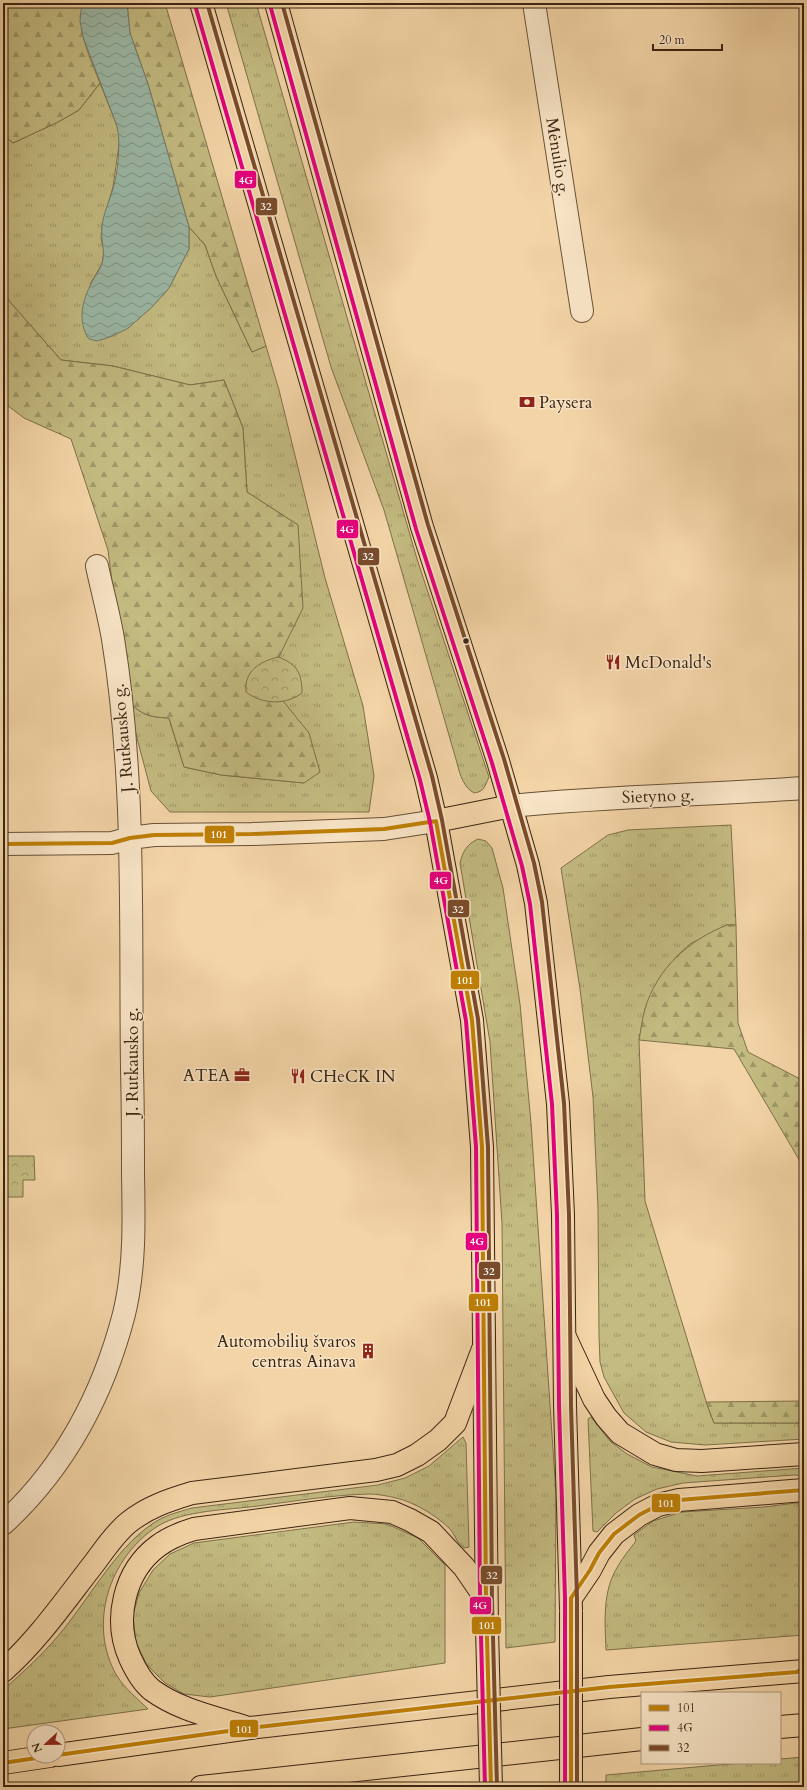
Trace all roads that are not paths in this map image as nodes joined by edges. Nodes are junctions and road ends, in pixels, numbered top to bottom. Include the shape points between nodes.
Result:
1 (201, 3) edge
2 (276, 3) edge
3 (534, 3) edge
4 (582, 311) dead end
5 (97, 566) dead end
6 (804, 788) edge
7 (512, 806) junction
8 (436, 820) junction
9 (130, 838) junction
10 (3, 844) edge
11 (565, 1337) junction
12 (483, 1348) junction
13 (804, 1454) edge
14 (804, 1490) edge
15 (3, 1524) edge
16 (486, 1599) junction
17 (571, 1605) junction
18 (802, 1670) edge
19 (3, 1671) edge
20 (250, 1728) junction
21 (641, 1739) edge
22 (66, 1754) edge
23 (26, 1759) edge
24 (3, 1762) edge
25 (231, 1785) edge
26 (201, 1787) edge
27 (491, 1787) edge
28 (571, 1787) edge

1 - 8 main road
2 - 7 main road via 422,526
3 - 4 street, Mėnulio g.
5 - 9 street, J. Rutkausko g. via 117,668 126,743
6 - 7 street, Sietyno g. via 581,799
7 - 8 main road
7 - 11 main road via 536,903 558,1104
8 - 9 street via 384,829 154,835
8 - 12 main road via 472,1020 482,1147
9 - 10 street via 112,843
9 - 15 street, J. Rutkausko g. via 134,1219 132,1265 124,1312 104,1378 69,1447 41,1483
11 - 13 main road via 594,1399 606,1417 620,1433 655,1454 676,1460 702,1461
11 - 17 main road
12 - 16 main road
12 - 19 main road via 456,1423 417,1455 397,1465 376,1470 192,1493 168,1500 143,1512 127,1523 25,1650
14 - 17 main road via 678,1500 658,1505 639,1515 614,1534 599,1553
16 - 20 main road via 464,1566 431,1532 392,1512 350,1508 194,1529 175,1535 145,1558 132,1578 124,1599 121,1622 124,1644 134,1667 151,1689 174,1704
16 - 27 main road, bridge
17 - 28 main road, bridge
18 - 20 main road via 601,1688
20 - 22 main road
21 - 25 main road
23 - 24 main road
25 - 26 main road

